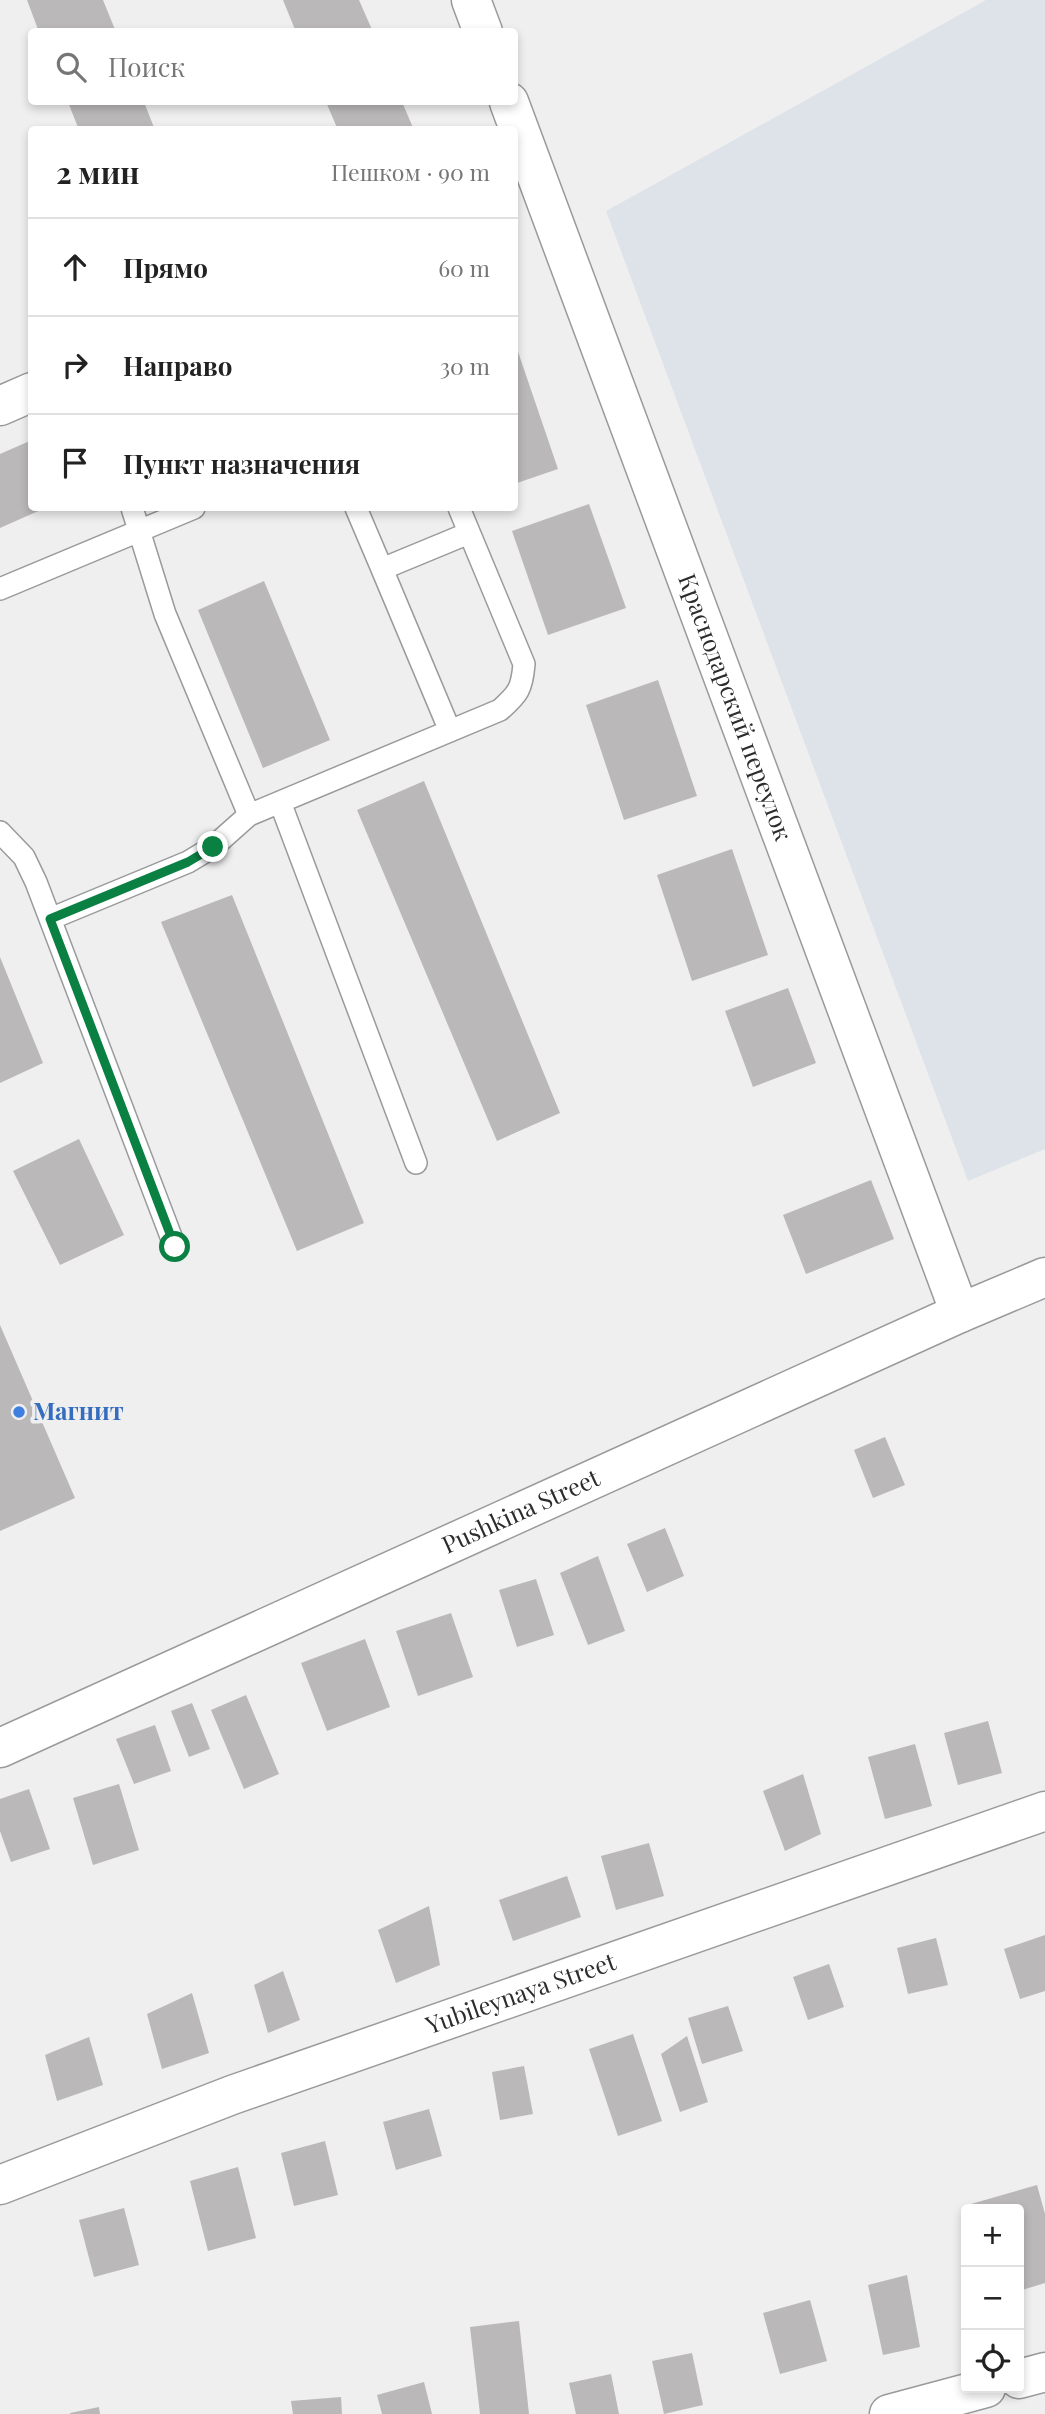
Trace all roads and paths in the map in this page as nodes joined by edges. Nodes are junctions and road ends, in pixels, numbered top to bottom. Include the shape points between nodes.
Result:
1 (471, 0) edge
2 (482, 28) edge
3 (510, 105) edge
4 (514, 126) edge
5 (518, 143) edge
6 (526, 180) edge
7 (28, 394) edge
8 (0, 406) edge
9 (133, 511) edge
10 (186, 511) edge
11 (357, 511) edge
12 (460, 511) edge
13 (139, 530) junction
14 (469, 533) junction
15 (382, 569) junction
16 (0, 589) edge
17 (450, 731) junction
18 (280, 802) junction
19 (249, 815) junction
20 (0, 832) edge
21 (50, 919) junction
22 (416, 1163) dead end
23 (175, 1247) dead end
24 (1045, 1277) edge
25 (960, 1313) junction
26 (0, 1748) edge
27 (1045, 1811) edge
28 (0, 2185) edge
29 (1045, 2372) edge
30 (1024, 2378) edge
31 (967, 2393) edge
32 (888, 2414) edge

1 - 2 street
3 - 4 street, Краснодарский переулок
5 - 6 street, Краснодарский переулок
6 - 25 street, Краснодарский переулок
7 - 8 street
9 - 13 lane
10 - 13 lane
11 - 15 lane
12 - 14 lane
13 - 16 lane
13 - 19 lane via 165,614
14 - 15 lane
14 - 17 lane via 524,664 523,682 500,710
15 - 17 lane
17 - 18 lane
18 - 19 lane
18 - 22 lane
19 - 21 lane via 188,862
20 - 21 lane via 24,857
21 - 23 lane
24 - 25 street, Pushkina Street
25 - 26 street, Pushkina Street
27 - 28 street, Yubileynaya Street via 245,2091
29 - 30 street
31 - 32 street

